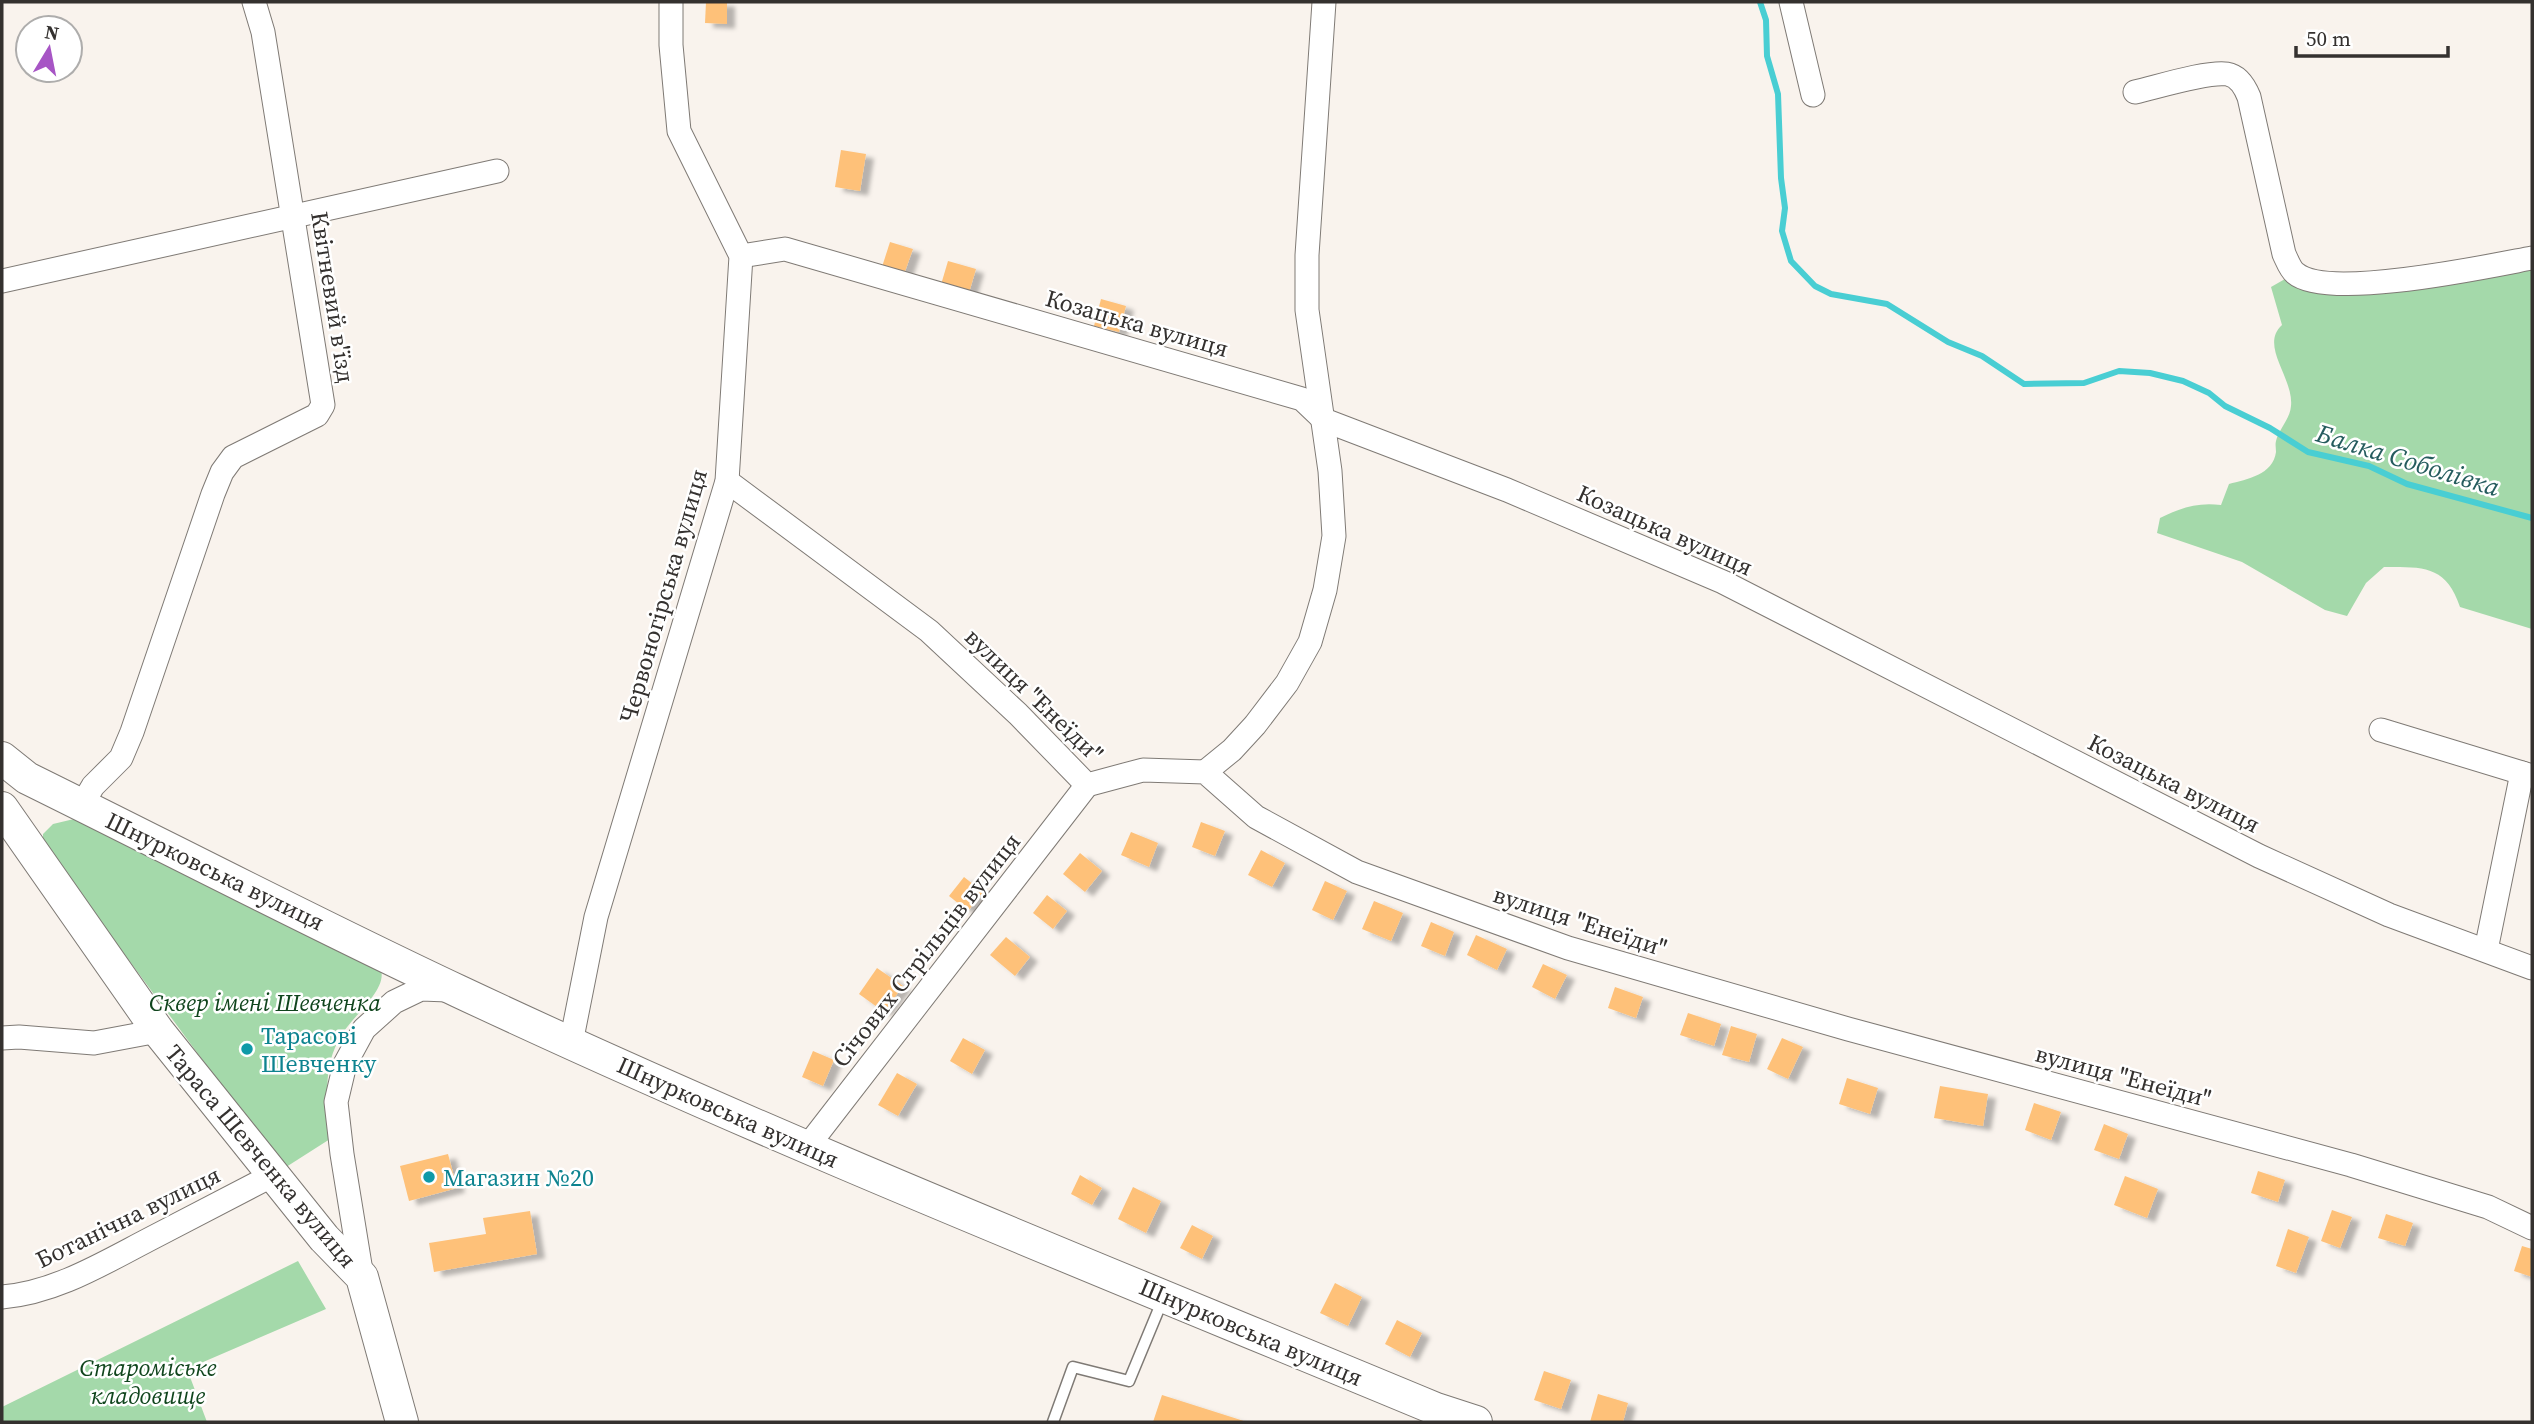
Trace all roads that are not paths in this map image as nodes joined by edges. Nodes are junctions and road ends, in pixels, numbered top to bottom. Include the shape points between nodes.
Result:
1 (254, 2) edge
2 (671, 2) edge
3 (1324, 2) edge
4 (1790, 2) edge
5 (2135, 92) dead end
6 (1813, 95) dead end
7 (496, 171) dead end
8 (294, 216) junction
9 (741, 256) junction
10 (2532, 258) edge
11 (2, 281) edge
12 (1324, 419) junction
13 (727, 481) junction
14 (2381, 730) dead end
15 (2, 758) edge
16 (1205, 772) junction
17 (2527, 774) edge
18 (1087, 785) junction
19 (2, 808) edge
20 (90, 809) junction
21 (2486, 950) junction
22 (2532, 968) edge
23 (456, 990) junction
24 (158, 1031) junction
25 (2, 1038) edge
26 (571, 1043) junction
27 (807, 1147) junction
28 (273, 1175) junction
29 (2532, 1228) edge
30 (362, 1277) junction
31 (1164, 1296) junction
32 (2, 1297) edge
33 (1439, 1416) edge
34 (402, 1422) edge
35 (1053, 1422) edge
36 (1476, 1422) edge

1 - 8 street, Квітневий в'їзд
2 - 9 street, Червоногірська вулиця via 679,131
3 - 12 street via 1307,255 1307,310
4 - 6 street
5 - 10 street via 2228,74 2244,84 2284,254 2295,273 2320,283 2384,282
7 - 8 street
8 - 11 street
8 - 20 street, Квітневий в'їзд via 323,405 317,415 233,457 222,472 132,732 121,758 86,798
9 - 12 street, Козацька вулиця via 785,249 1302,398
9 - 13 street, Червоногірська вулиця
12 - 16 street via 1334,536 1310,642 1255,725
12 - 21 street, Козацька вулиця via 1723,582 2259,856 2389,915
13 - 18 street, вулиця "Енеїди" via 929,631
13 - 26 street, Червоногірська вулиця via 596,917
14 - 17 street
15 - 20 street, Шнурковська вулиця via 27,778
16 - 18 street, вулиця "Енеїди" via 1143,769
16 - 29 street, вулиця "Енеїди" via 1256,817 1357,872 1568,948 1847,1029 2351,1165 2488,1207
17 - 21 street
18 - 27 street, Січових Стрільців вулиця
19 - 24 street, Тараса Шевченка вулиця
20 - 23 street, Шнурковська вулиця
21 - 22 street, Козацька вулиця
23 - 26 street, Шнурковська вулиця
23 - 30 street via 421,989 394,1002 364,1029 345,1064 336,1102
24 - 25 street via 94,1043
24 - 28 street, Тараса Шевченка вулиця
26 - 27 street, Шнурковська вулиця
27 - 31 street, Шнурковська вулиця
28 - 30 street, Тараса Шевченка вулиця
28 - 32 street, Ботанічна вулиця via 88,1271 51,1286
30 - 34 street, Тараса Шевченка вулиця
31 - 33 street, Шнурковська вулиця
31 - 35 lane via 1129,1381 1073,1367
33 - 36 street, Шнурковська вулиця

